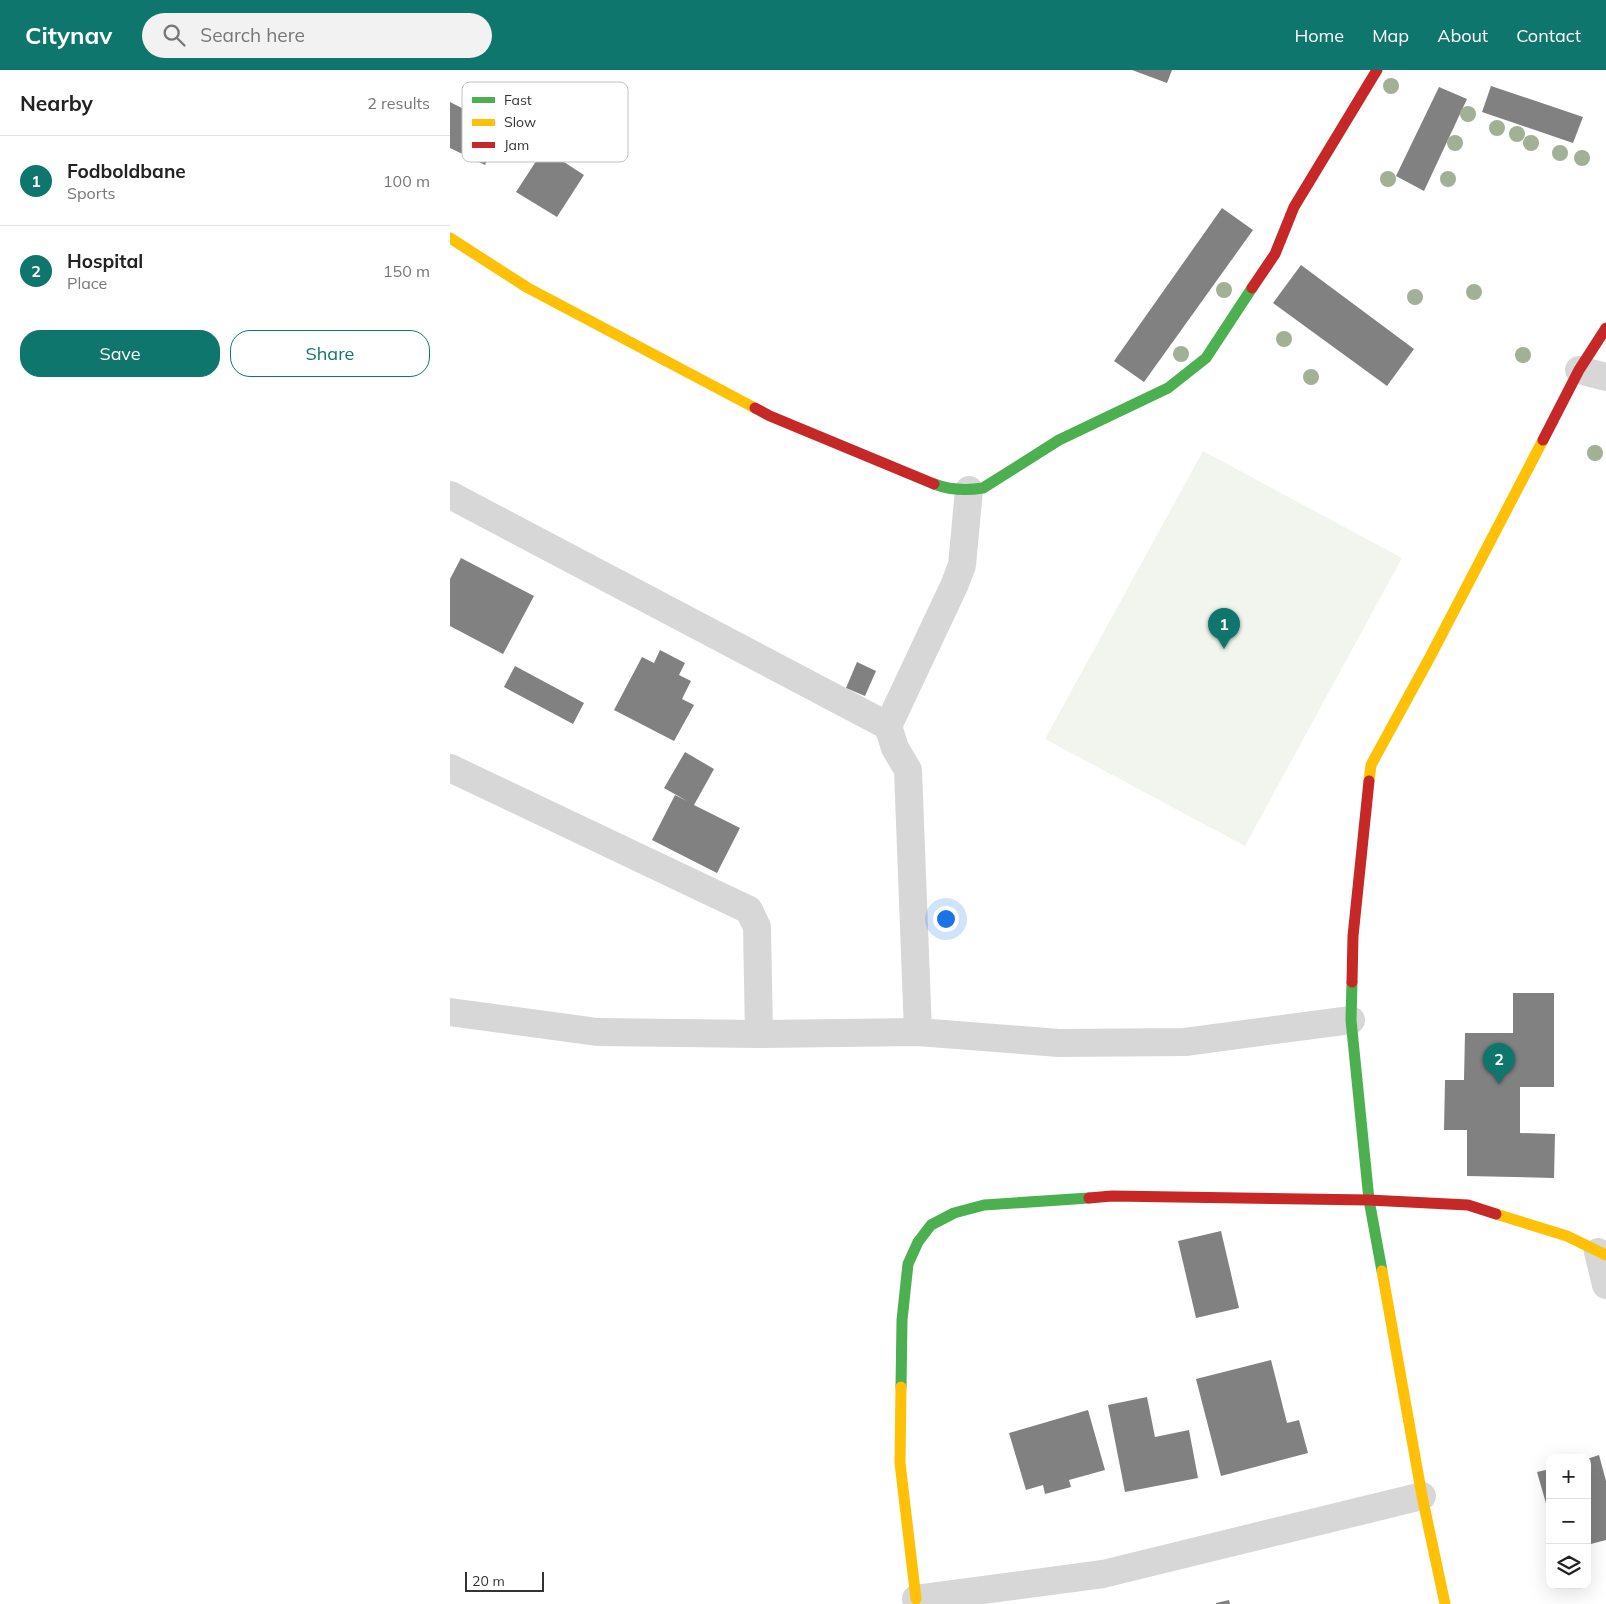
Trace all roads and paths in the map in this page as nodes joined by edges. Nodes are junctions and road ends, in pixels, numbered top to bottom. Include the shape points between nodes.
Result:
1 (1377, 70) edge
2 (450, 238) edge
3 (1606, 328) edge
4 (1579, 370) junction
5 (1606, 376) edge
6 (969, 490) junction
7 (450, 495) edge
8 (888, 726) junction
9 (450, 768) edge
10 (450, 1012) edge
11 (1351, 1020) junction
12 (918, 1032) junction
13 (759, 1034) junction
14 (1369, 1200) junction
15 (1602, 1254) edge
16 (1606, 1285) edge
17 (1422, 1496) junction
18 (917, 1602) edge
19 (1445, 1604) edge

1 - 6 street via 1294,207 1275,254 1206,358 1168,388 1059,440 983,488
2 - 6 street via 528,288 770,416 947,489
3 - 4 street
4 - 5 street
4 - 11 street via 1371,766 1353,936
6 - 8 street via 962,565
7 - 8 street
8 - 12 street via 894,748 908,770
9 - 13 street via 749,910 757,927
10 - 13 street via 596,1032
11 - 12 street via 1185,1042 1059,1043
11 - 14 street
12 - 13 street
14 - 15 street via 1468,1205 1567,1236
14 - 17 street
14 - 18 street via 1112,1196 984,1205 954,1213 931,1225 918,1242 908,1264 902,1320 900,1463
15 - 16 street
17 - 18 street via 1103,1574
17 - 19 street

